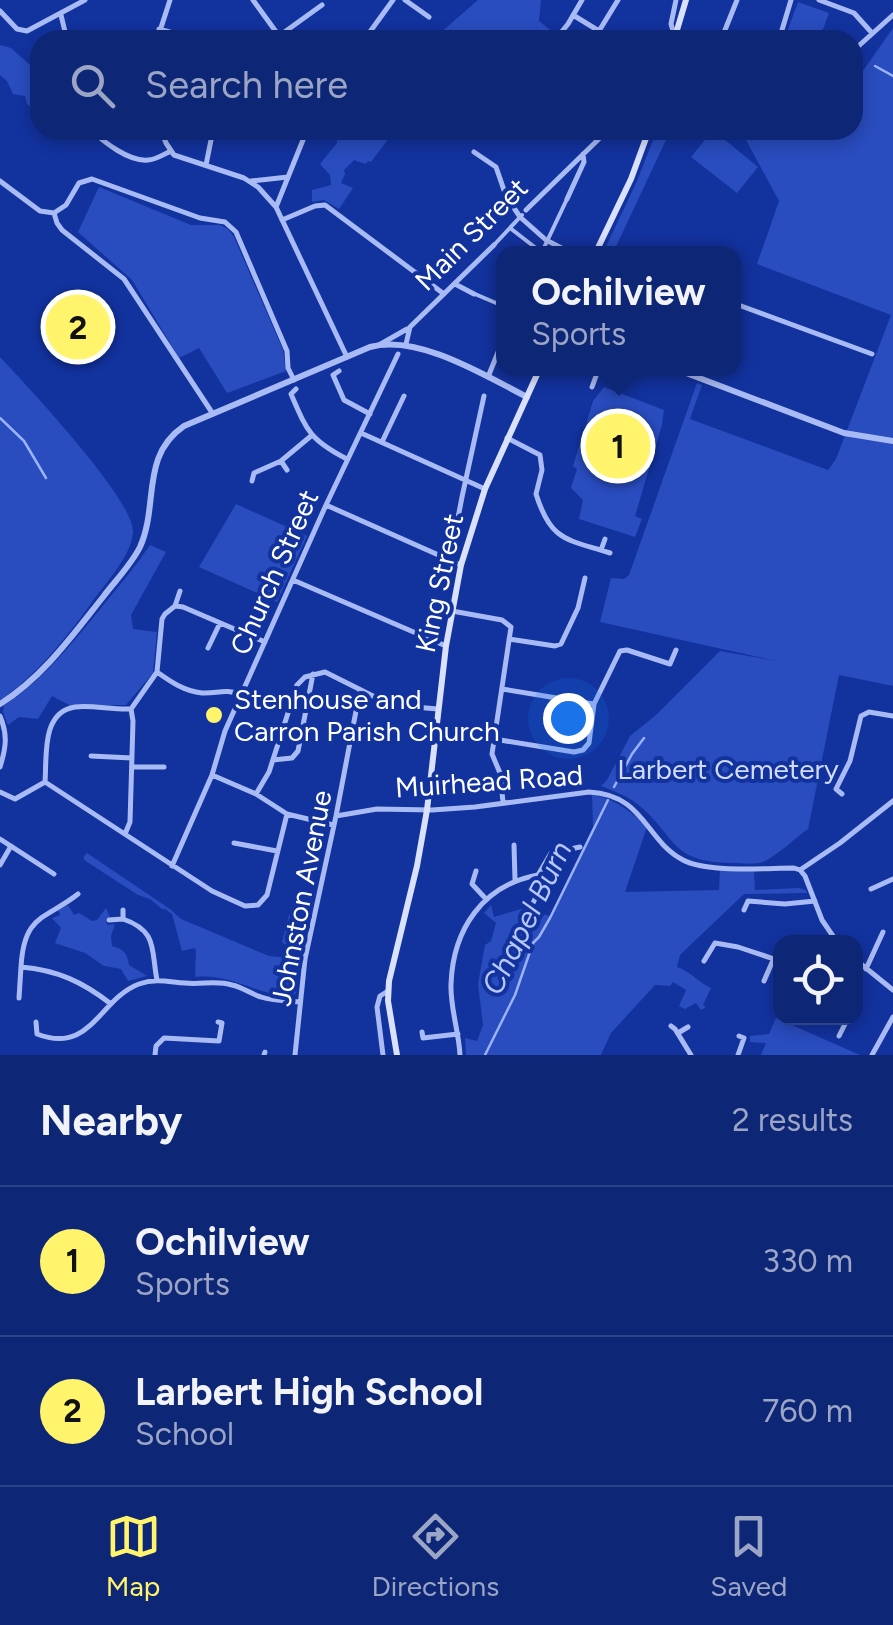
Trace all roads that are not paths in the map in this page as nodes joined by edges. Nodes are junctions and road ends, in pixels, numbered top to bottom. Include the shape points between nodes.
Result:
1 (85, 0) edge
2 (170, 0) edge
3 (253, 0) edge
4 (393, 0) edge
5 (406, 0) edge
6 (582, 0) edge
7 (618, 0) edge
8 (676, 0) edge
9 (686, 0) edge
10 (737, 0) edge
11 (790, 0) edge
12 (819, 0) edge
13 (322, 5) dead end
14 (0, 11) edge
15 (61, 15) junction
16 (573, 16) junction
17 (893, 16) edge
18 (429, 17) dead end
19 (65, 30) edge
20 (159, 30) edge
21 (275, 30) edge
22 (291, 30) edge
23 (371, 30) edge
24 (562, 30) edge
25 (596, 30) edge
26 (600, 30) edge
27 (673, 30) edge
28 (677, 30) edge
29 (725, 30) edge
30 (782, 30) edge
31 (872, 34) junction
32 (863, 42) edge
33 (102, 140) edge
34 (166, 140) edge
35 (210, 140) edge
36 (303, 140) edge
37 (598, 140) edge
38 (645, 140) edge
39 (474, 152) dead end
40 (172, 153) junction
41 (583, 154) junction
42 (206, 165) junction
43 (288, 178) junction
44 (0, 181) edge
45 (251, 181) junction
46 (567, 199) joint
47 (276, 207) junction
48 (526, 210) joint
49 (54, 213) junction
50 (548, 213) dead end
51 (558, 217) junction
52 (520, 218) junction
53 (282, 220) junction
54 (510, 228) junction
55 (546, 240) junction
56 (494, 244) joint
57 (532, 246) edge
58 (544, 246) edge
59 (558, 246) edge
60 (599, 246) edge
61 (454, 284) junction
62 (444, 294) junction
63 (474, 294) joint
64 (496, 303) edge
65 (741, 306) edge
66 (410, 327) junction
67 (379, 344) junction
68 (406, 344) junction
69 (398, 354) dead end
70 (872, 354) dead end
71 (347, 357) junction
72 (496, 357) edge
73 (536, 376) edge
74 (596, 376) edge
75 (694, 376) edge
76 (324, 377) dead end
77 (488, 377) junction
78 (294, 380) junction
79 (592, 387) dead end
80 (291, 393) dead end
81 (404, 396) dead end
82 (484, 396) dead end
83 (527, 396) junction
84 (213, 414) junction
85 (370, 414) junction
86 (361, 433) junction
87 (312, 436) junction
88 (507, 438) junction
89 (893, 440) edge
90 (382, 442) junction
91 (348, 459) junction
92 (280, 461) junction
93 (287, 470) dead end
94 (251, 474) dead end
95 (465, 480) junction
96 (484, 489) junction
97 (326, 505) junction
98 (605, 538) dead end
99 (452, 549) dead end
100 (602, 550) junction
101 (610, 553) dead end
102 (460, 565) junction
103 (585, 578) dead end
104 (292, 580) junction
105 (180, 591) dead end
106 (175, 606) junction
107 (452, 611) junction
108 (220, 622) junction
109 (509, 639) junction
110 (265, 642) junction
111 (446, 646) junction
112 (208, 648) dead end
113 (676, 650) dead end
114 (157, 672) junction
115 (313, 673) junction
116 (360, 690) junction
117 (502, 690) junction
118 (241, 695) junction
119 (0, 704) edge
120 (594, 704) junction
121 (130, 709) junction
122 (438, 709) junction
123 (0, 716) edge
124 (893, 716) edge
125 (494, 739) junction
126 (2, 751) edge
127 (92, 756) dead end
128 (132, 758) junction
129 (273, 760) junction
130 (0, 767) edge
131 (132, 767) junction
132 (164, 767) dead end
133 (212, 775) junction
134 (46, 782) junction
135 (0, 792) edge
136 (256, 794) junction
137 (842, 794) dead end
138 (893, 801) edge
139 (503, 803) junction
140 (427, 810) junction
141 (287, 814) junction
142 (336, 816) junction
143 (334, 825) junction
144 (125, 834) junction
145 (0, 839) edge
146 (234, 844) dead end
147 (11, 846) junction
148 (513, 849) dead end
149 (577, 850) dead end
150 (277, 851) junction
151 (0, 866) edge
152 (172, 866) junction
153 (800, 870) junction
154 (476, 871) dead end
155 (54, 874) dead end
156 (538, 875) junction
157 (893, 879) edge
158 (516, 880) junction
159 (871, 889) dead end
160 (78, 894) dead end
161 (486, 899) junction
162 (814, 901) junction
163 (530, 909) dead end
164 (123, 910) dead end
165 (744, 910) dead end
166 (123, 919) junction
167 (109, 920) dead end
168 (883, 932) dead end
169 (832, 935) edge
170 (773, 959) edge
171 (704, 961) dead end
172 (21, 966) junction
173 (773, 966) edge
174 (863, 966) edge
175 (866, 969) junction
176 (764, 978) dead end
177 (157, 980) junction
178 (893, 990) edge
179 (388, 992) junction
180 (19, 998) dead end
181 (300, 1002) junction
182 (111, 1004) junction
183 (892, 1021) edge
184 (36, 1022) dead end
185 (218, 1022) dead end
186 (844, 1025) edge
187 (671, 1026) dead end
188 (688, 1027) dead end
189 (422, 1032) dead end
190 (678, 1033) junction
191 (458, 1034) junction
192 (740, 1036) dead end
193 (839, 1036) dead end
194 (155, 1055) edge
195 (295, 1055) edge
196 (383, 1055) edge
197 (396, 1055) edge
198 (460, 1055) edge
199 (691, 1055) edge
200 (738, 1055) edge
201 (872, 1055) edge

1 - 15 street
2 - 20 street
3 - 21 street
4 - 23 street
5 - 18 street
6 - 16 street
7 - 26 street
8 - 27 street
9 - 28 main road
10 - 29 street
11 - 30 street
12 - 31 street via 854,13
13 - 22 street
14 - 15 street via 21,31
15 - 19 street
16 - 24 street
16 - 25 street
17 - 31 street
31 - 32 street
33 - 40 street via 141,160
34 - 40 street
35 - 42 street
36 - 43 street
37 - 41 street, Main Street
38 - 60 main road
39 - 52 street via 496,167
40 - 42 street
41 - 46 street
41 - 48 street, Main Street
42 - 45 street
43 - 45 street
43 - 47 street
44 - 49 street via 40,211
45 - 47 street
46 - 51 street
47 - 53 street
48 - 52 street, Main Street
49 - 78 street via 79,182 92,179 229,224
49 - 84 street via 62,230 124,279
50 - 51 street
51 - 55 street
52 - 54 street, Main Street
52 - 55 street
53 - 62 street via 324,205
53 - 71 street
54 - 56 street, Main Street
54 - 57 street
55 - 58 street
55 - 59 street
56 - 61 street, Main Street
61 - 62 street, Main Street
61 - 63 street
62 - 66 street, Main Street
63 - 64 street
65 - 70 street
66 - 67 street, Main Street
66 - 68 street, Main Street
67 - 68 street, Main Street
67 - 71 street, Main Street
68 - 77 street
69 - 85 street, Church Street
71 - 78 street, Main Street
72 - 77 street
73 - 83 main road, King Street
74 - 79 street
75 - 89 street via 844,432
76 - 85 street via 336,373 344,400
77 - 83 street
78 - 84 street, Main Street
80 - 87 street
81 - 90 street
82 - 95 street, King Street
83 - 88 main road, King Street
84 - 119 street, Main Street via 178,430 162,446 135,555 36,677
85 - 86 street, Church Street
86 - 90 street
86 - 91 street, Church Street
87 - 91 street
87 - 92 street
88 - 96 main road, King Street
88 - 100 street via 540,455 536,494 556,534
90 - 95 street
91 - 97 street, Church Street
92 - 93 street
92 - 94 street
95 - 96 street
95 - 99 street, King Street
96 - 102 main road, King Street
97 - 102 street
97 - 104 street, Church Street
98 - 100 street
100 - 101 street
102 - 107 main road, King Street
103 - 109 street via 561,644
104 - 110 street, Church Street
104 - 111 street
105 - 106 street
106 - 108 street
106 - 114 street via 162,619
107 - 109 street via 506,621
107 - 111 main road, King Street
108 - 110 street
108 - 112 street
109 - 117 street
110 - 118 street, Church Street
111 - 122 main road, King Street
113 - 120 street via 670,664 620,652
114 - 118 street via 181,688
114 - 121 street
115 - 116 street via 325,672
115 - 129 street via 297,684
115 - 129 street via 296,755
116 - 122 street via 391,705
116 - 142 street, Johnston Avenue
117 - 120 street
117 - 125 street
118 - 133 street, Church Street
120 - 125 street via 589,743 579,752
121 - 128 street
121 - 134 street via 76,707 60,714 49,730
122 - 140 main road, King Street
123 - 126 street via 6,730
124 - 137 street via 860,712 850,761 836,789
125 - 139 street
126 - 130 street
127 - 128 street
128 - 131 street
129 - 136 street
131 - 132 street
131 - 144 street
133 - 136 street
133 - 152 street, Church Street
134 - 135 street via 15,799
134 - 144 street
136 - 141 street
138 - 153 street
139 - 140 street, Muirhead Road
139 - 153 street, Muirhead Road via 601,792 634,808 669,850 695,865
140 - 142 street, Muirhead Road
140 - 179 main road, King Street
141 - 143 street
141 - 150 street
142 - 143 street, Johnston Avenue
143 - 181 street, Johnston Avenue
144 - 152 street
145 - 147 street
146 - 150 street
147 - 151 street
147 - 155 street
148 - 158 street
149 - 156 street via 552,853
150 - 152 street via 268,894 254,906
153 - 162 street
154 - 161 street via 472,884
156 - 158 street
156 - 163 street
157 - 159 street
158 - 161 street
160 - 172 street via 38,919
161 - 191 street via 467,922 453,968
162 - 165 street via 748,901
162 - 169 street
164 - 166 street
166 - 167 street
166 - 177 street via 148,934
168 - 175 street
170 - 171 street via 715,943
172 - 180 street
172 - 182 street via 59,973
173 - 176 street
174 - 175 street
175 - 178 street
177 - 181 street via 216,982
177 - 182 street via 130,988
179 - 196 street via 377,1006
179 - 197 main road, King Street
181 - 195 street, Johnston Avenue
182 - 184 street via 73,1039 34,1036
183 - 201 street
185 - 194 street via 218,1042 164,1038
186 - 193 street
187 - 190 street
188 - 190 street
189 - 191 street via 423,1038
190 - 199 street
191 - 198 street
192 - 200 street

